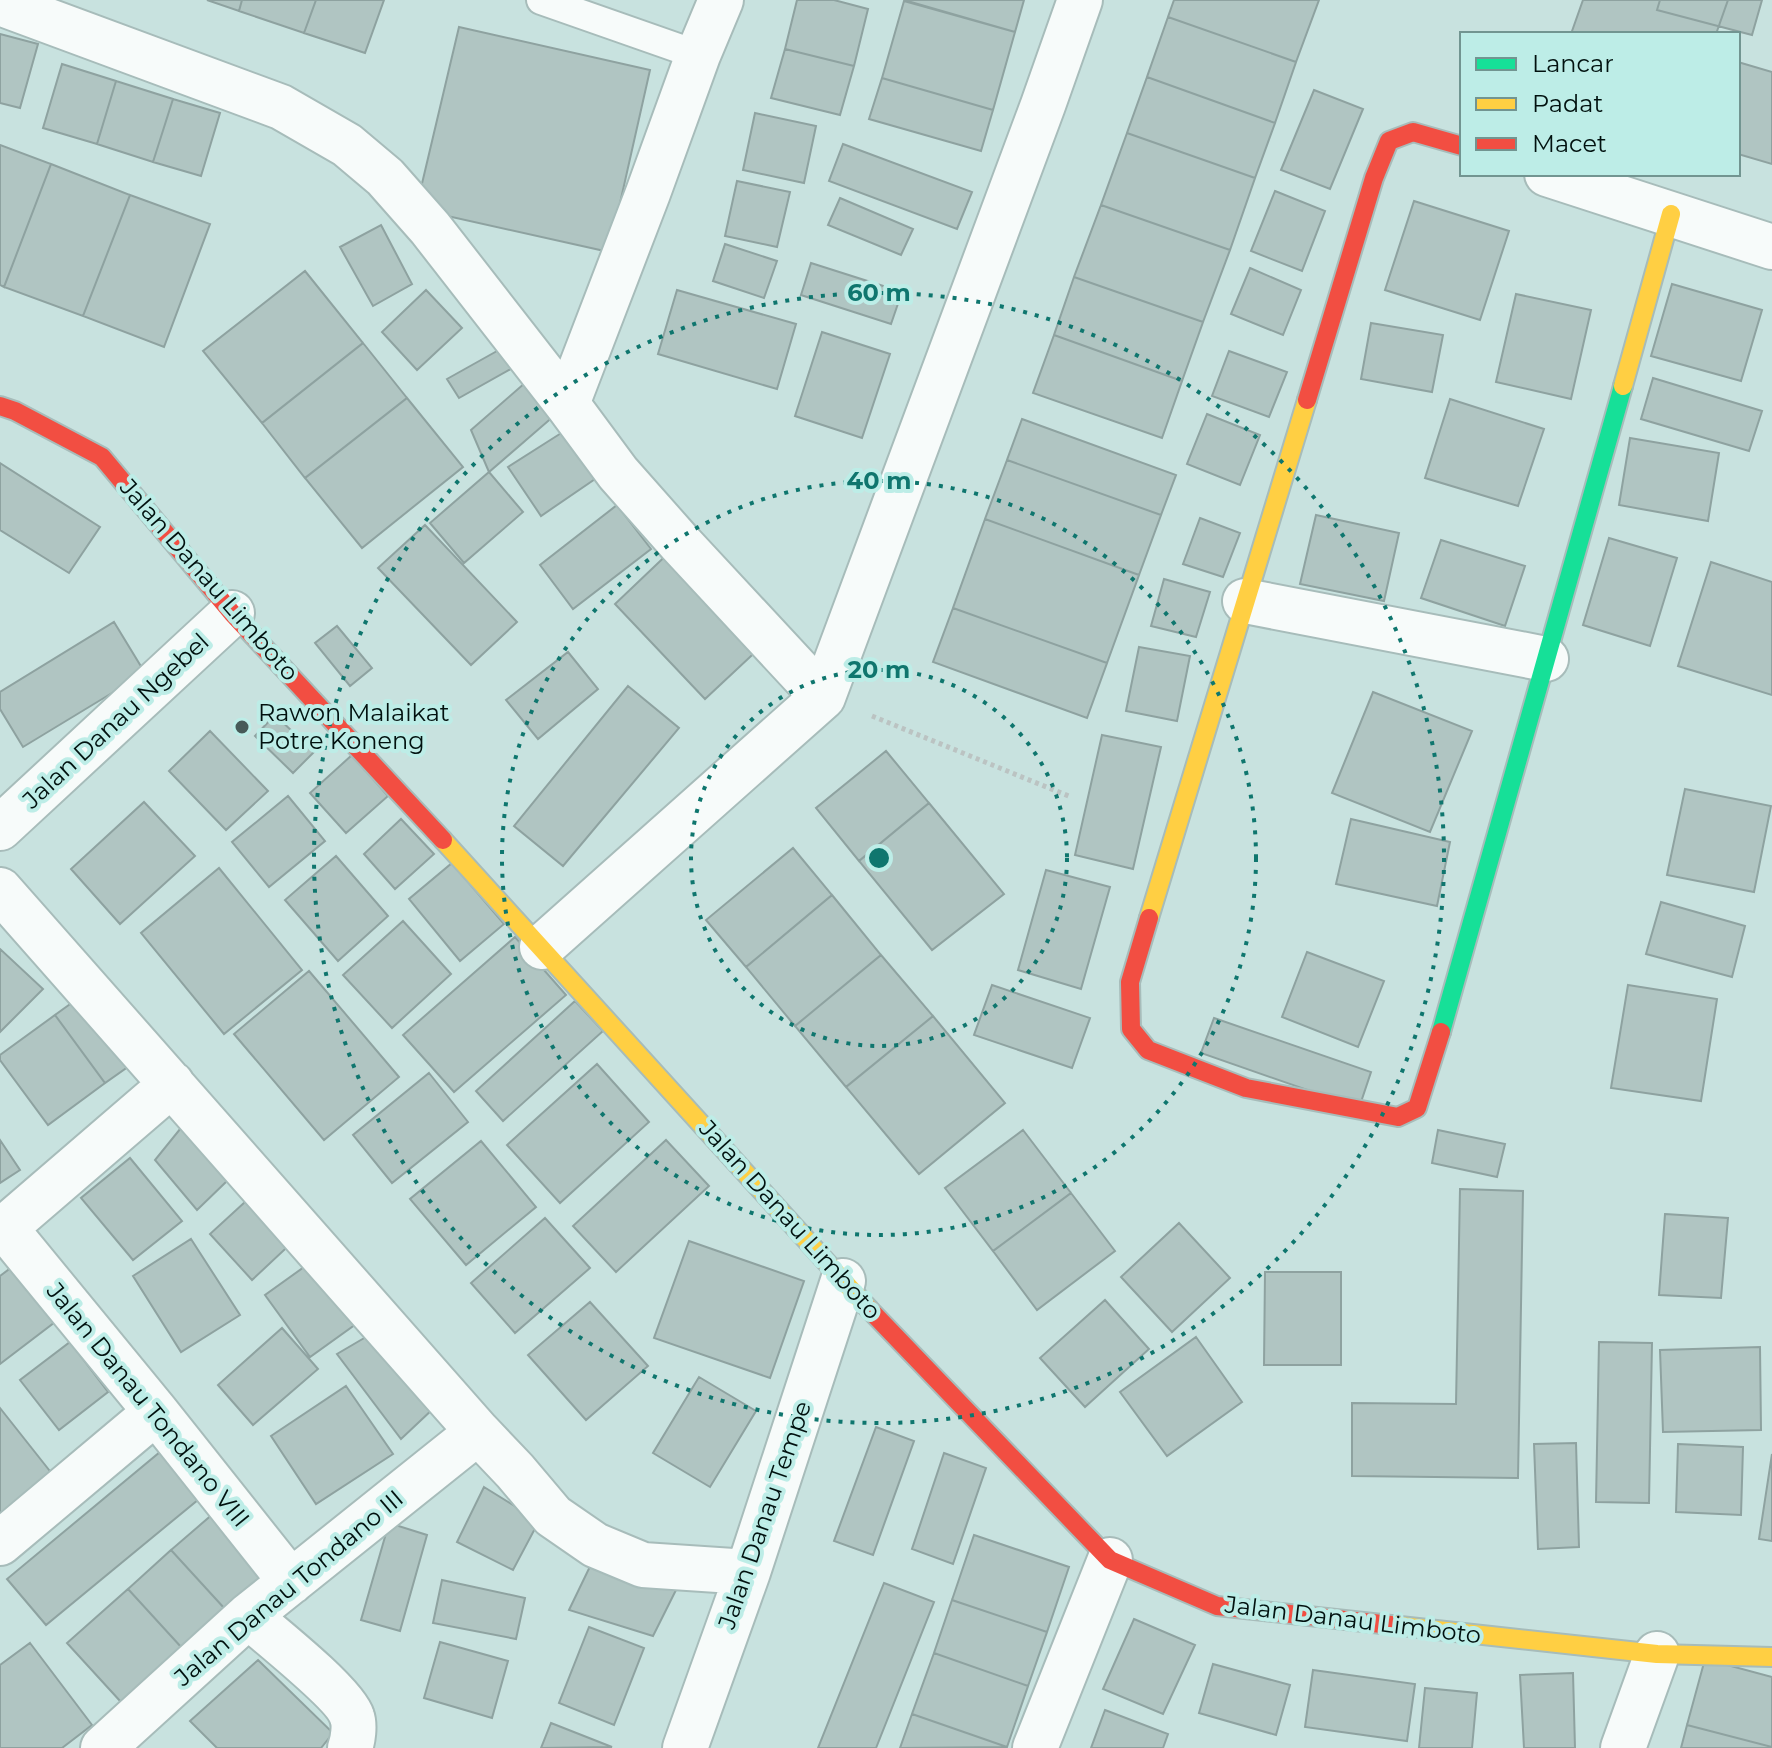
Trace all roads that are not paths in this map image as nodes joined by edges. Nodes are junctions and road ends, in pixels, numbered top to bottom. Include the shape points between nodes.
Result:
1 (541, 0) edge
2 (721, 0) edge
3 (1080, 0) edge
4 (0, 3) edge
5 (698, 55) junction
6 (1460, 145) edge
7 (1553, 176) edge
8 (1671, 214) junction
9 (1772, 247) edge
10 (567, 404) junction
11 (0, 406) edge
12 (1245, 601) junction
13 (232, 613) junction
14 (1546, 659) junction
15 (823, 697) junction
16 (0, 828) edge
17 (0, 890) edge
18 (542, 947) junction
19 (172, 1084) junction
20 (2, 1230) edge
21 (843, 1281) junction
22 (156, 1412) junction
23 (478, 1432) junction
24 (0, 1543) edge
25 (1110, 1560) junction
26 (748, 1572) junction
27 (291, 1582) junction
28 (248, 1616) junction
29 (1657, 1654) junction
30 (1772, 1657) edge
31 (103, 1748) edge
32 (350, 1748) edge
33 (685, 1748) edge
34 (1035, 1748) edge
35 (1623, 1748) edge

1 - 5 lane
2 - 5 street
3 - 15 street
4 - 10 street via 281,107 347,145 385,177 430,228
5 - 10 street
6 - 12 street via 1413,132 1389,141
7 - 8 street
8 - 9 street
8 - 14 street
10 - 15 street via 618,473
11 - 13 street, Jalan Danau Limboto via 102,457
12 - 14 street
12 - 14 street via 1130,982 1131,1029 1148,1050 1246,1088 1398,1117 1417,1108
13 - 16 street, Jalan Danau Ngebel
13 - 18 street, Jalan Danau Limboto
15 - 18 street
17 - 19 street
18 - 21 street, Jalan Danau Limboto
19 - 20 street
19 - 23 street
20 - 22 street, Jalan Danau Tondano VIII
21 - 25 street, Jalan Danau Limboto
21 - 26 street, Jalan Danau Tempe
22 - 24 street
22 - 27 street, Jalan Danau Tondano VIII
23 - 26 street via 553,1516 595,1545 643,1565
23 - 27 street, Jalan Danau Tondano III
25 - 29 street, Jalan Danau Limboto via 1217,1606
25 - 34 street
26 - 33 street, Jalan Danau Tempe
27 - 28 street, Jalan Danau Tondano III
28 - 31 street, Jalan Danau Tondano III
28 - 32 street via 337,1695 352,1717
29 - 30 street, Jalan Danau Limboto
29 - 35 street

